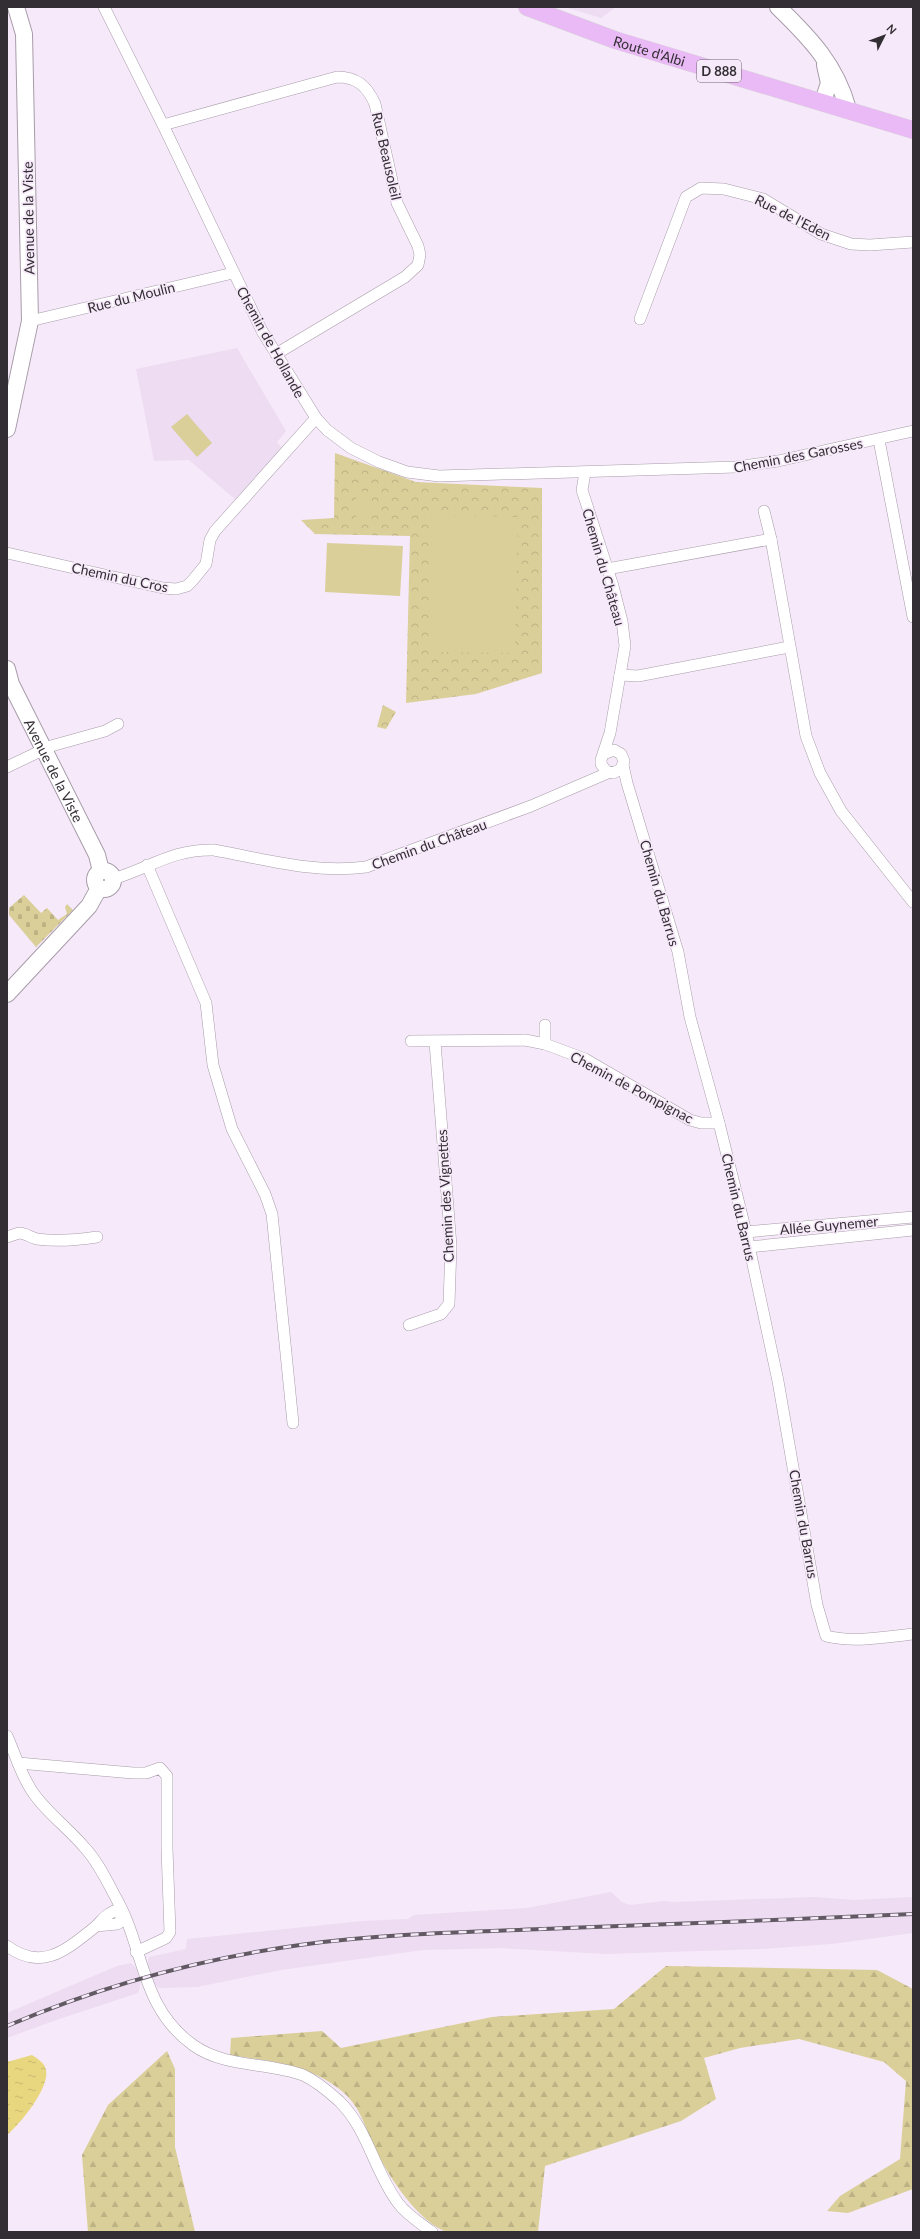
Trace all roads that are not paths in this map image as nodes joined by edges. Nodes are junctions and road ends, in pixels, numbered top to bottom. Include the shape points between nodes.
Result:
1 (16, 7) edge
2 (104, 7) edge
3 (527, 7) edge
4 (778, 7) edge
5 (821, 54) junction
6 (823, 101) junction
7 (848, 109) junction
8 (163, 124) junction
9 (913, 130) edge
10 (913, 242) edge
11 (233, 273) junction
12 (640, 319) dead end
13 (30, 321) junction
14 (276, 354) junction
15 (316, 418) junction
16 (7, 429) edge
17 (913, 431) edge
18 (879, 440) junction
19 (585, 473) junction
20 (764, 511) dead end
21 (771, 539) junction
22 (7, 553) edge
23 (607, 569) junction
24 (913, 616) edge
25 (789, 647) junction
26 (7, 669) edge
27 (620, 675) junction
28 (118, 724) dead end
29 (610, 733) junction
30 (45, 749) junction
31 (618, 751) junction
32 (602, 757) junction
33 (623, 765) junction
34 (7, 767) edge
35 (611, 773) junction
36 (627, 784) junction
37 (577, 786) junction
38 (147, 865) junction
39 (107, 875) junction
40 (913, 902) edge
41 (7, 994) edge
42 (545, 1025) dead end
43 (411, 1041) dead end
44 (435, 1042) junction
45 (545, 1044) junction
46 (719, 1123) junction
47 (913, 1217) edge
48 (913, 1230) edge
49 (746, 1232) junction
50 (7, 1237) edge
51 (97, 1238) dead end
52 (749, 1247) junction
53 (409, 1325) dead end
54 (293, 1423) dead end
55 (913, 1634) edge
56 (7, 1736) edge
57 (18, 1763) junction
58 (119, 1916) junction
59 (7, 1946) edge
60 (136, 1952) junction
61 (432, 2232) edge

1 - 13 street, Avenue de la Viste via 24,34
2 - 8 street, Chemin de Hollande
3 - 6 main road, Route d'Albi / D 888 via 615,40
4 - 5 street via 800,28
5 - 6 street via 829,83
5 - 7 street via 842,87
6 - 7 main road, Route d'Albi / D 888
7 - 9 main road, Route d'Albi / D 888
8 - 11 street, Chemin de Hollande
8 - 14 street, Rue Beausoleil via 337,77 349,77 357,81 366,87 371,95 397,203 418,246 418,265 405,277
10 - 12 street, Rue de l'Eden via 851,244 821,234 763,198 724,189 701,188 686,197
11 - 13 street, Rue du Moulin
11 - 14 street, Chemin de Hollande
13 - 16 street, Avenue de la Viste
14 - 15 street, Chemin de Hollande
15 - 19 street, Chemin de Hollande via 327,430 358,452 407,472 439,476 553,471
15 - 22 street, Chemin du Cros via 215,532 210,540 206,564 187,586 176,589 163,588
17 - 18 street, Chemin des Garosses
18 - 19 street, Chemin des Garosses via 736,468 610,470
18 - 24 street
19 - 23 street, Chemin du Château via 582,490
20 - 21 street
21 - 23 street
21 - 25 street
23 - 27 street, Chemin du Château via 622,621 625,646
25 - 27 street via 638,676
25 - 40 street via 806,736 820,773 841,811
26 - 30 street, Avenue de la Viste
27 - 29 street, Chemin du Château
28 - 30 street via 105,731
29 - 31 street
29 - 32 street, Chemin du Château
30 - 34 street
30 - 39 street, Avenue de la Viste
31 - 32 street via 610,750
31 - 33 street via 623,757
32 - 35 street via 603,768
32 - 37 street, Chemin du Château
33 - 35 street via 621,769
33 - 36 street, Chemin du Barrus
35 - 36 street
35 - 37 street, Chemin du Château
36 - 46 street, Chemin du Barrus via 678,952 690,1017
37 - 38 street, Chemin du Château via 531,806 366,867 320,869 208,850 183,852
38 - 39 street, Chemin du Château
38 - 54 street via 206,1003 216,1077 232,1129 265,1194 272,1214
39 - 41 street via 95,879 100,888 89,906
42 - 45 street
43 - 44 street, Chemin de Pompignac
44 - 45 street, Chemin de Pompignac via 525,1040
44 - 53 street, Chemin des Vignettes via 450,1246 449,1304 441,1314
45 - 46 street, Chemin de Pompignac via 585,1059 690,1120
46 - 49 street, Chemin du Barrus
47 - 49 street, Allée Guynemer
48 - 52 street, Allée Guynemer
49 - 52 street, Chemin du Barrus
50 - 51 street via 20,1233 34,1238 64,1241
52 - 55 street, Chemin du Barrus via 778,1381 817,1605 826,1636 838,1639
56 - 57 street
57 - 58 street via 37,1798 96,1861
57 - 60 street via 133,1773 146,1773 160,1768 167,1776 170,1932 166,1938
58 - 59 street via 96,1926 62,1952 43,1958 24,1956
58 - 60 street
60 - 61 street via 160,2011 173,2028 192,2044 213,2056 303,2076 315,2082 341,2103 363,2135 398,2203 410,2216

